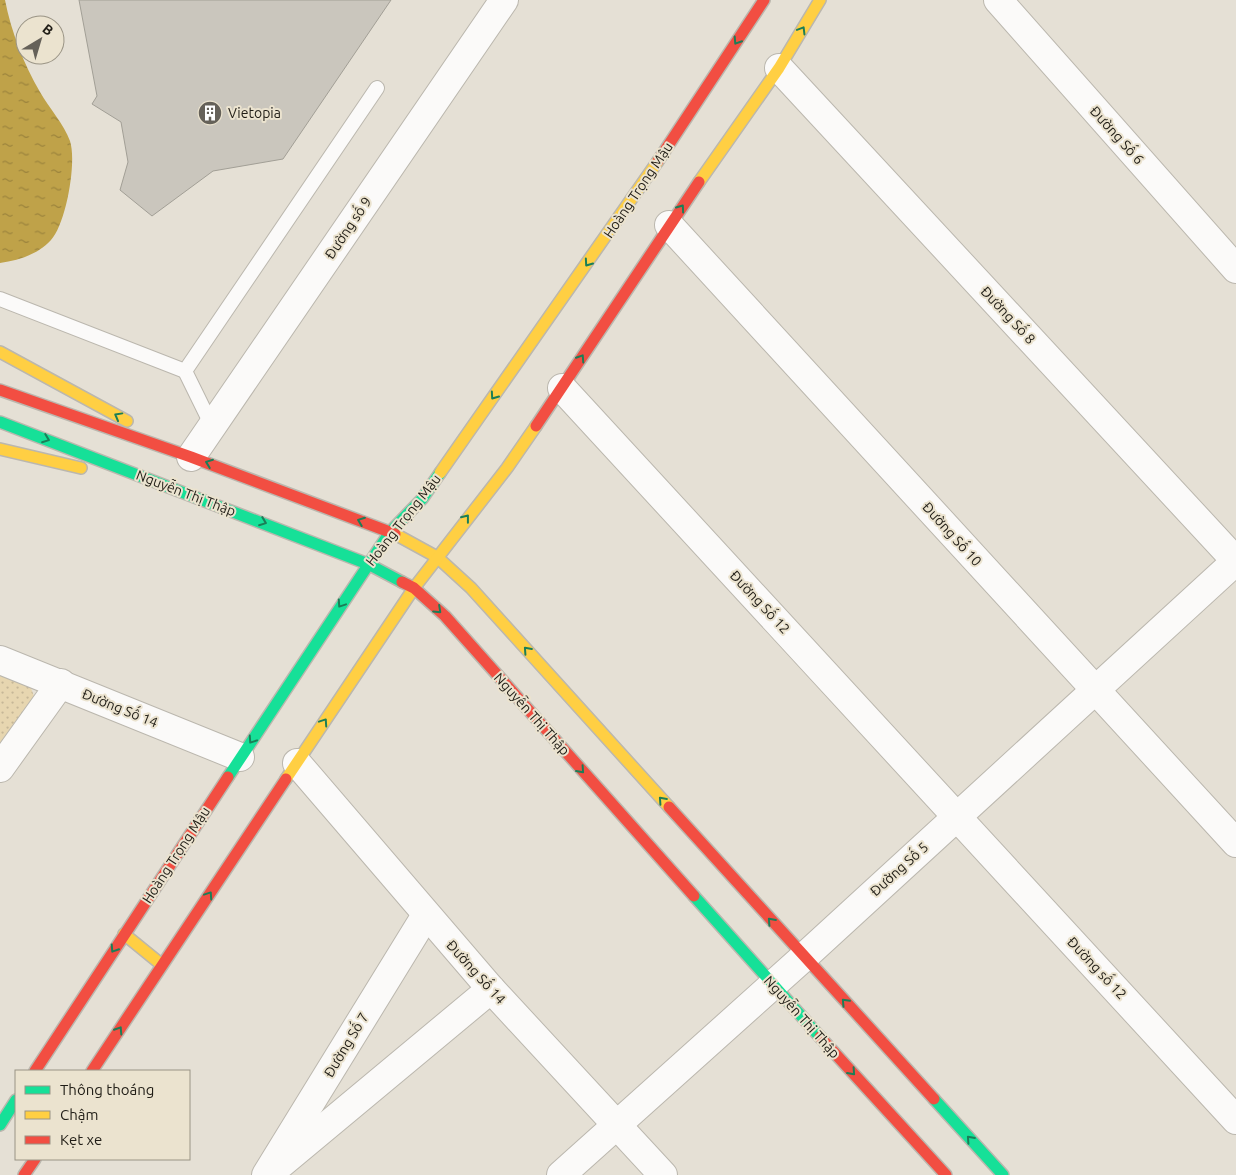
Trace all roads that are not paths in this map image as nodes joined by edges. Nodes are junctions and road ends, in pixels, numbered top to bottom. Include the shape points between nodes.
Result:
1 (504, 0) edge
2 (764, 0) edge
3 (820, 0) edge
4 (998, 0) edge
5 (779, 68) junction
6 (377, 88) dead end
7 (665, 222) junction
8 (1236, 269) edge
9 (0, 299) edge
10 (0, 352) edge
11 (184, 371) junction
12 (562, 388) junction
13 (0, 390) edge
14 (0, 422) edge
15 (212, 426) junction
16 (0, 449) edge
17 (191, 457) junction
18 (176, 489) junction
19 (390, 532) junction
20 (437, 557) junction
21 (1236, 561) edge
22 (368, 564) junction
23 (414, 588) junction
24 (0, 660) edge
25 (61, 683) junction
26 (1094, 689) junction
27 (240, 757) junction
28 (297, 763) junction
29 (0, 768) edge
30 (957, 816) junction
31 (1236, 843) edge
32 (426, 915) junction
33 (124, 934) junction
34 (804, 957) junction
35 (162, 965) junction
36 (772, 984) junction
37 (491, 989) junction
38 (36, 1070) edge
39 (93, 1070) edge
40 (15, 1102) edge
41 (1236, 1120) edge
42 (616, 1124) junction
43 (0, 1125) edge
44 (34, 1160) edge
45 (24, 1175) edge
46 (267, 1175) edge
47 (562, 1175) edge
48 (663, 1175) edge
49 (946, 1175) edge
50 (1002, 1175) edge

1 - 15 street, Đường số 9
2 -> 19 main road, Hoàng Trọng Mậu via 638,199 422,499
5 -> 3 main road
4 - 8 street, Đường Số 6
7 -> 5 main road
5 - 21 street, Đường Số 8
6 - 11 lane
12 -> 7 main road
7 - 26 street, Đường Số 10
9 - 11 lane
17 -> 10 main road
11 - 15 lane
20 -> 12 main road via 507,468
12 - 30 street, Đường Số 12
13 - 17 main road
14 -> 18 main road, Nguyễn Thị Thập
15 - 17 street, Đường số 9
16 - 18 main road
19 -> 17 main road
18 -> 22 main road, Nguyễn Thị Thập
19 - 20 main road
19 - 22 main road, Hoàng Trọng Mậu
20 - 23 main road
34 -> 20 main road via 477,595
21 - 26 street, Đường Số 5
22 - 23 main road, Nguyễn Thị Thập
22 -> 27 main road, Hoàng Trọng Mậu
28 -> 23 main road
23 -> 36 main road, Nguyễn Thị Thập via 445,616
24 - 25 street, Đường Số 14
25 - 27 street, Đường Số 14
25 - 29 street
26 - 30 street, Đường Số 5
26 - 31 street, Đường Số 10
27 - 33 main road, Hoàng Trọng Mậu
28 - 32 street, Đường Số 14
35 -> 28 main road
30 - 34 street, Đường Số 5
30 - 41 street, Đường số 12
32 - 37 street, Đường Số 14
32 - 46 street, Đường Số 7
33 - 35 main road
33 -> 38 main road, Hoàng Trọng Mậu
34 - 36 street, Đường Số 5
50 -> 34 main road
39 -> 35 main road
36 - 42 street, Đường Số 5
36 -> 49 main road, Nguyễn Thị Thập
37 - 42 street, Đường Số 14
37 - 46 street, Đường Số 7
40 - 43 main road
42 - 47 street, Đường Số 5
42 - 48 street, Đường Số 14
44 - 45 main road

